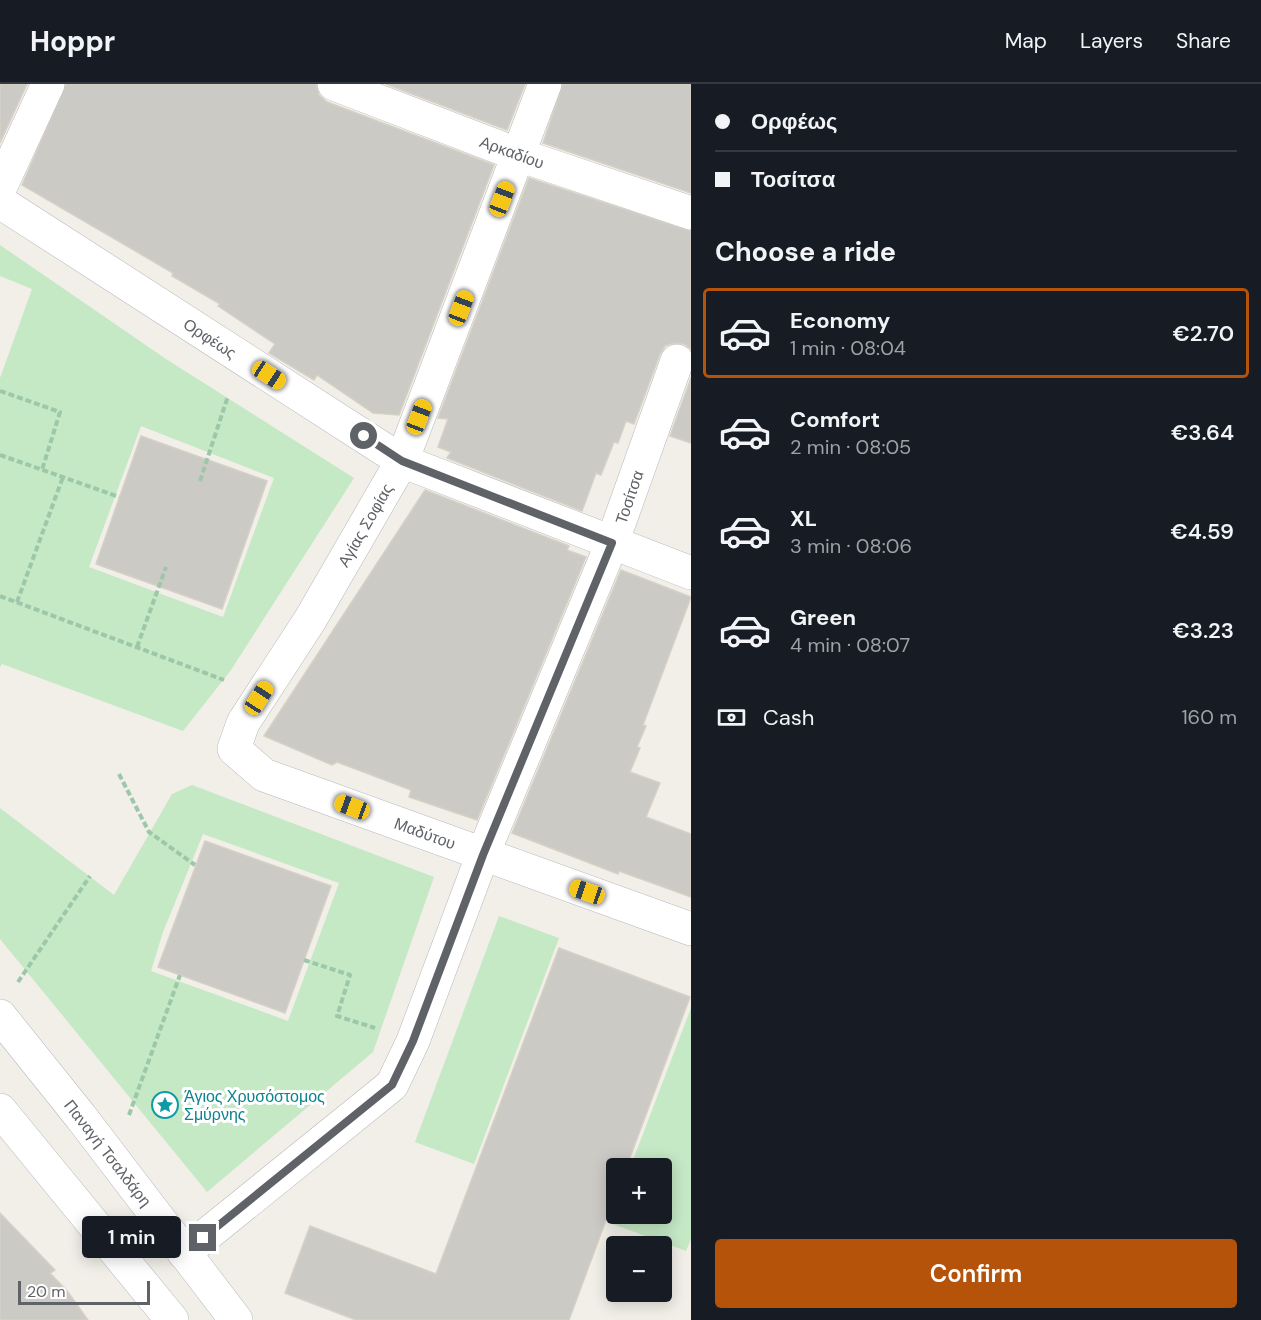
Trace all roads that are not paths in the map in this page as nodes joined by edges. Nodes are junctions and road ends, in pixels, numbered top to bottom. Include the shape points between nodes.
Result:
1 (48, 84) edge
2 (334, 84) edge
3 (545, 84) edge
4 (519, 155) junction
5 (0, 188) edge
6 (0, 202) edge
7 (691, 213) edge
8 (677, 361) dead end
9 (402, 461) junction
10 (612, 543) junction
11 (691, 573) edge
12 (234, 749) joint
13 (483, 855) junction
14 (691, 929) edge
15 (6, 1002) edge
16 (0, 1110) edge
17 (184, 1253) junction
18 (172, 1320) edge
19 (236, 1320) edge

1 - 5 street
2 - 4 street, Αρκαδίου
3 - 4 street, Αγίας Σοφίας
4 - 7 street, Αρκαδίου
4 - 9 street, Αγίας Σοφίας
6 - 9 street, Ορφέως
8 - 10 street, Τοσίτσα
9 - 10 street, Ορφέως
9 - 12 street, Αγίας Σοφίας via 310,620 243,723
10 - 11 street, Ορφέως
10 - 13 street, Τοσίτσα
12 - 13 street, Μαδύτου via 264,775
13 - 14 street, Μαδύτου
13 - 17 street, Τοσίτσα via 413,1041 392,1085
15 - 17 street, Παναγή Τσαλδάρη
16 - 18 street
17 - 19 street, Παναγή Τσαλδάρη

